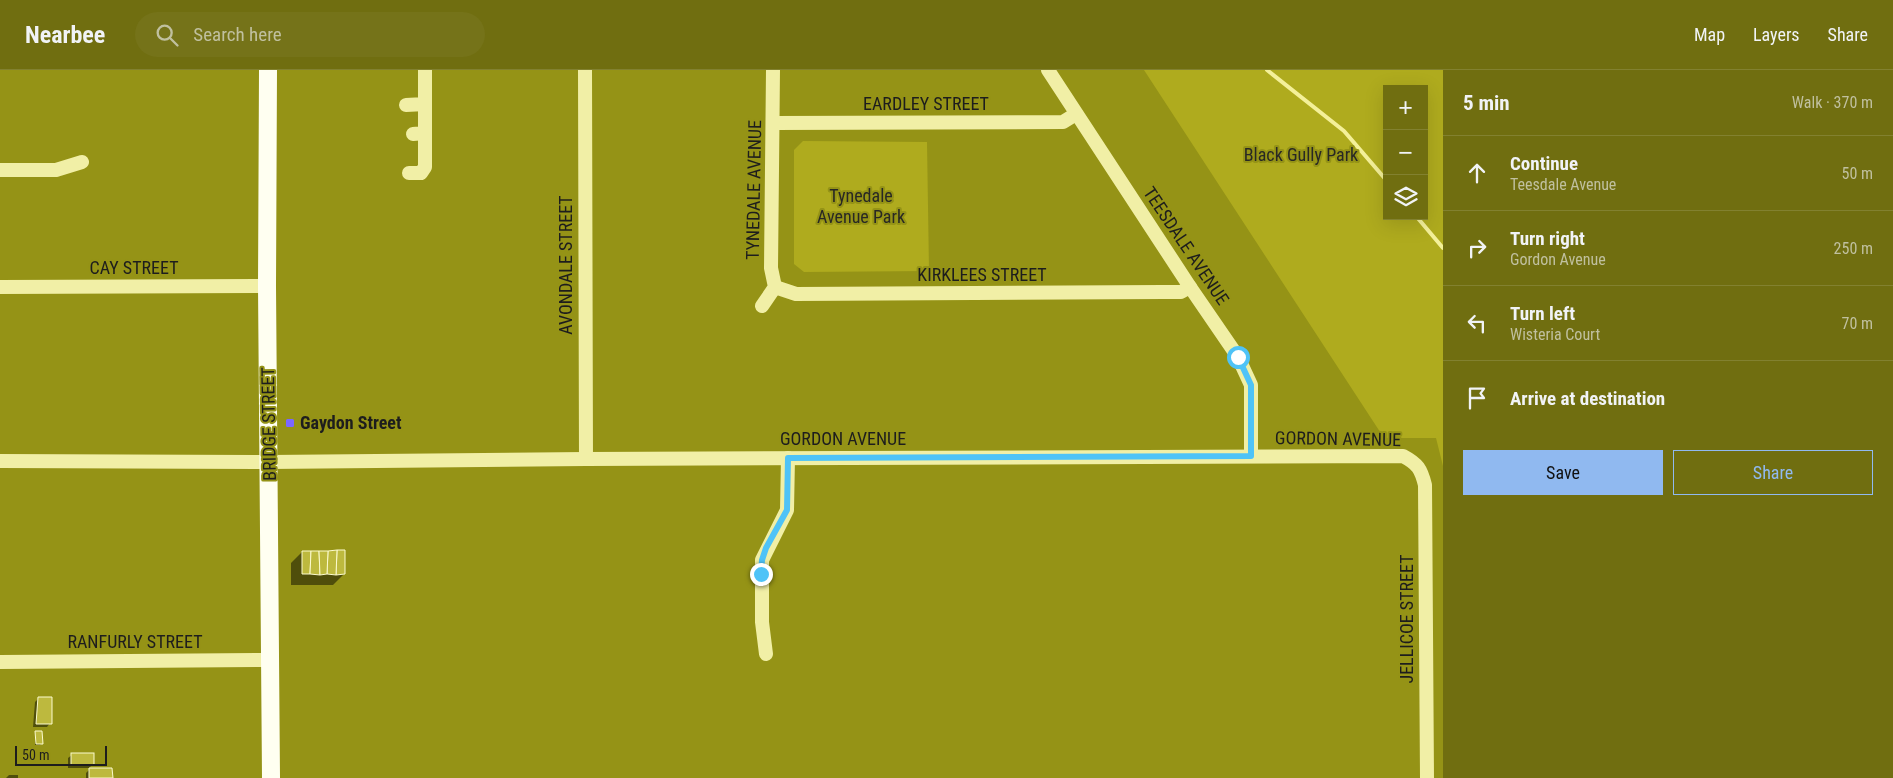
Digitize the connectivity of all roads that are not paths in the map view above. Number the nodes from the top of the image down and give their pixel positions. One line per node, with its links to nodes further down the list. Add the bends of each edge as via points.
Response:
1 (268, 70): 13 (main road, BRIDGE STREET)
2 (425, 70): 6 (street)
3 (585, 70): 20 (street, AVONDALE STREET)
4 (773, 70): 9 (street, TYNEDALE AVENUE)
5 (1048, 70): 8 (street, TEESDALE AVENUE)
6 (425, 104): 7 (street); 12 (street, via 419,134 425,167 421,173)
7 (406, 105)
8 (1076, 114): 9 (street, EARDLEY STREET, via 1063,122); 16 (street, TEESDALE AVENUE)
9 (774, 123): 15 (street, TYNEDALE AVENUE, via 771,268)
10 (82, 162): 11 (street, via 56,170)
11 (0, 170)
12 (409, 173)
13 (268, 286): 14 (street, CAY STREET); 22 (main road, BRIDGE STREET)
14 (0, 287)
15 (775, 287): 16 (street, KIRKLEES STREET, via 796,294 1181,292); 17 (street)
16 (1190, 287): 18 (street, TEESDALE AVENUE, via 1238,357 1251,385)
17 (762, 306)
18 (1251, 456): 19 (street, GORDON AVENUE); 23 (street, GORDON AVENUE, via 1403,456)
19 (788, 458): 20 (street, GORDON AVENUE); 24 (street, via 787,510 762,560 762,622)
20 (586, 459): 22 (street, GORDON AVENUE)
21 (0, 461): 22 (street)
22 (269, 462): 25 (main road, BRIDGE STREET)
23 (1415, 462): 28 (street, JELLICOE STREET, via 1425,485)
24 (766, 654)
25 (270, 660): 26 (street, RANFURLY STREET); 27 (main road, BRIDGE STREET)
26 (0, 662)
27 (270, 778)
28 (1427, 778)

